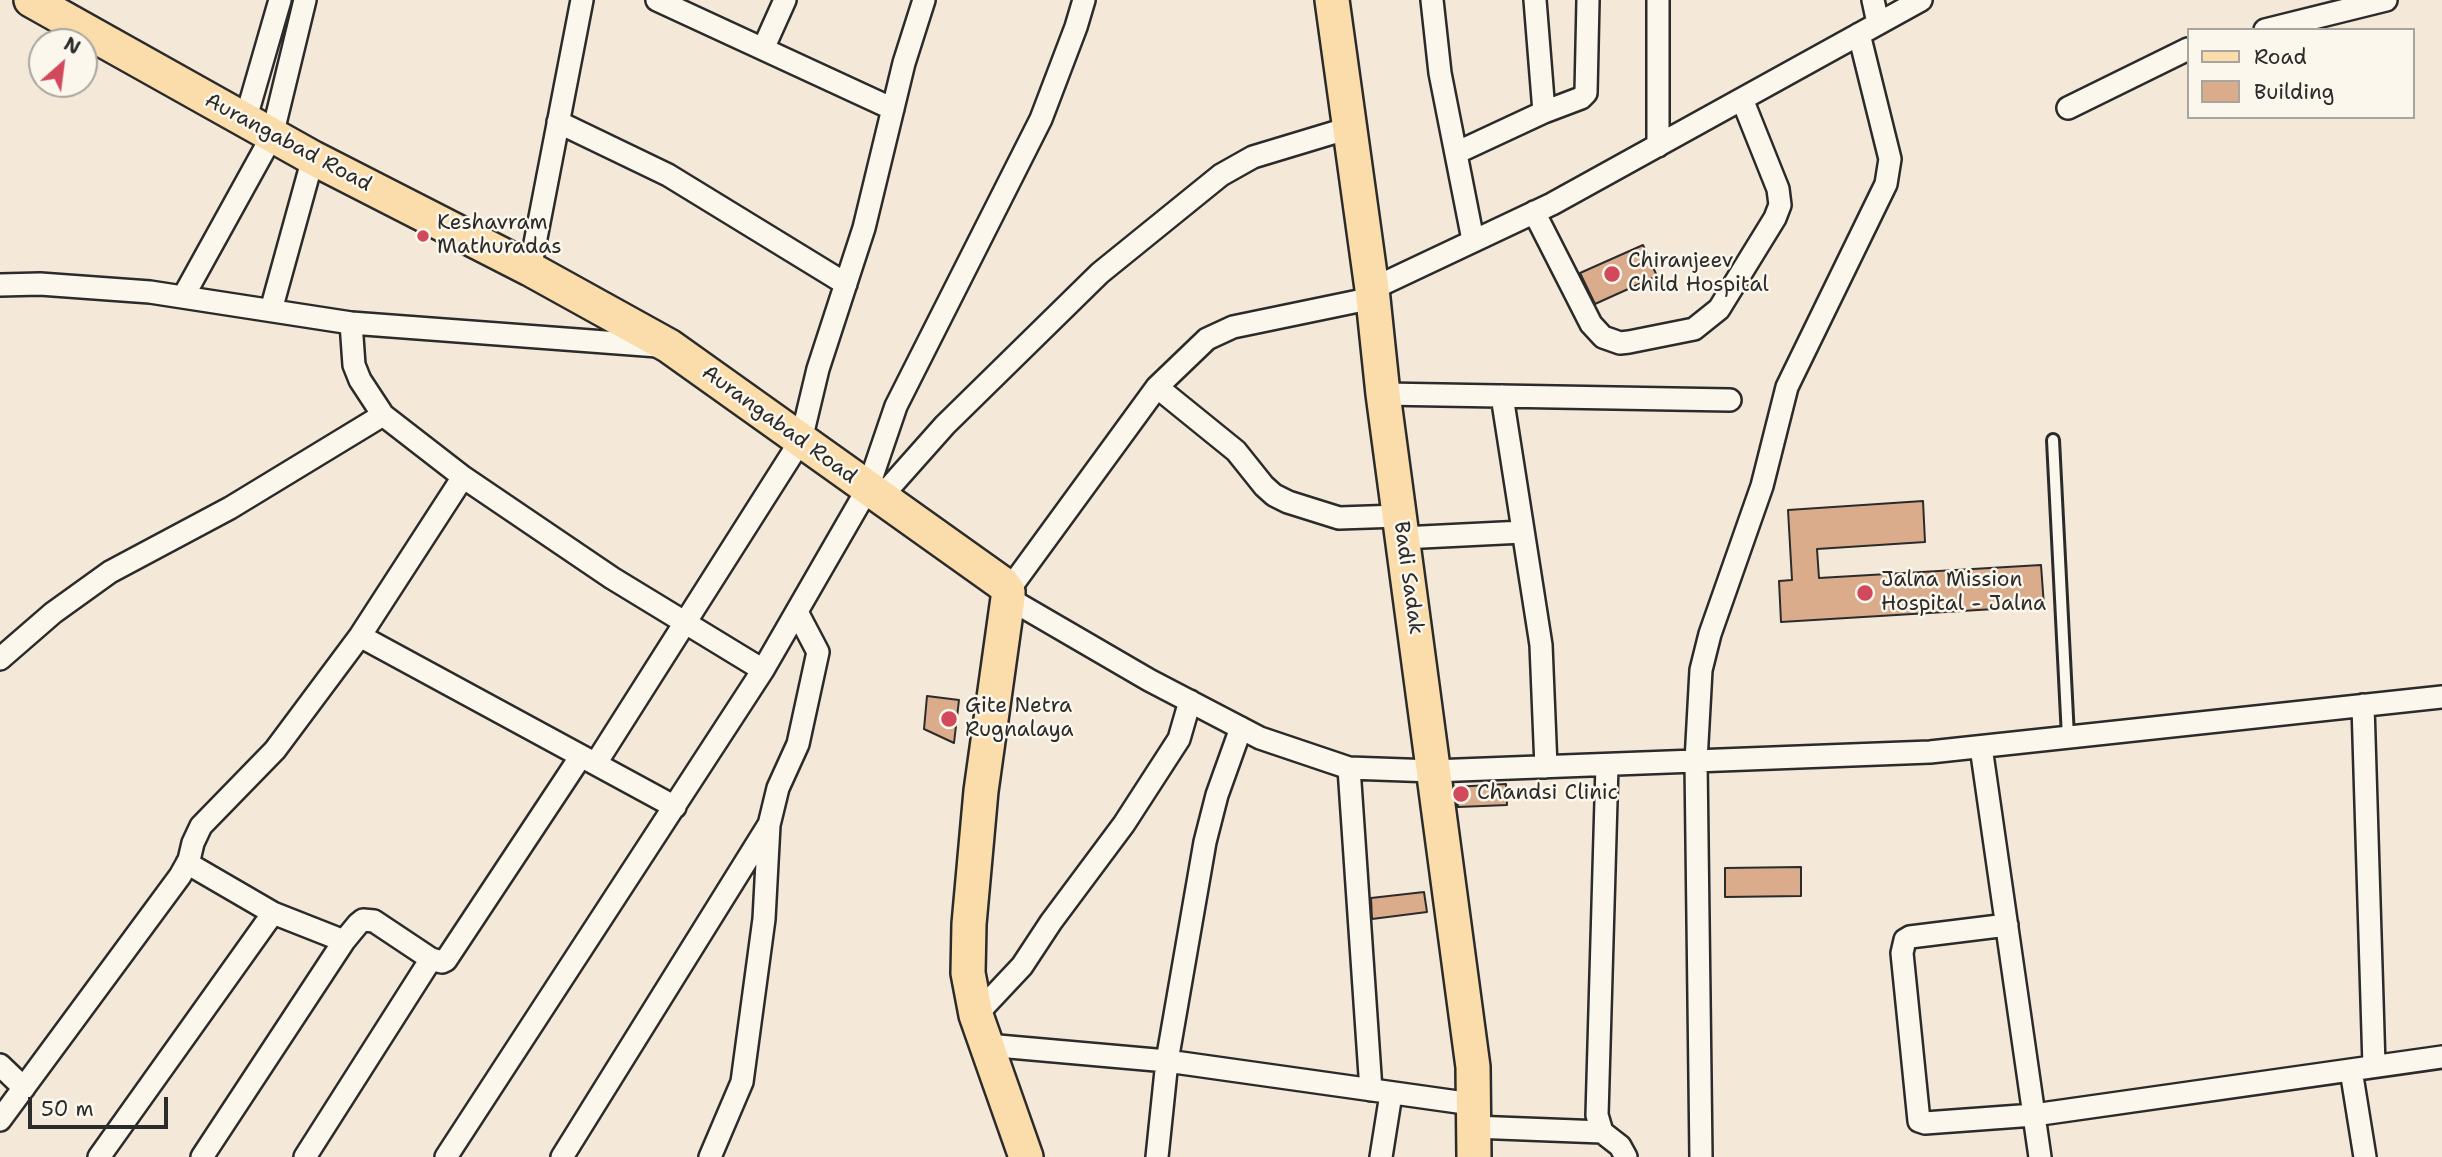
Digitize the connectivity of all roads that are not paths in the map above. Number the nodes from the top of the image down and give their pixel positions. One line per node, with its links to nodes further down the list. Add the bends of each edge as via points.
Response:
1 (31, 0): 26 (main road, Aurangabad Road)
2 (280, 0): 26 (street)
3 (305, 0): 26 (street)
4 (582, 0): 25 (street)
5 (657, 0): 19 (street)
6 (786, 0): 19 (street)
7 (924, 0): 23 (street)
8 (1084, 0): 49 (street, via 1041,119 896,406)
9 (1332, 0): 27 (main road, Badi Sadak)
10 (1432, 0): 29 (street)
11 (1535, 0): 24 (street)
12 (1588, 0): 24 (street, via 1586,93)
13 (1658, 0): 28 (street)
14 (1873, 0): 17 (street)
15 (1921, 0): 17 (street)
16 (2386, 0): 18 (street)
17 (1869, 28): 21 (street); 65 (street, via 1890,159 1886,184 1787,387 1762,486 1701,670)
18 (2273, 28)
19 (763, 49): 23 (street)
20 (2186, 50): 22 (street)
21 (1742, 99): 28 (street); 31 (street, via 1778,189 1780,205 1719,309 1694,329 1629,342 1603,337 1591,324)
22 (2068, 108)
23 (893, 109): 34 (street)
24 (1544, 113): 29 (street)
25 (558, 122): 33 (street); 34 (street, via 668,175)
26 (258, 128): 30 (main road, Aurangabad Road); 37 (street)
27 (1349, 128): 36 (main road, Badi Sadak); 49 (street, via 1272,150 1221,175 1100,273)
28 (1658, 146): 31 (street)
29 (1456, 153): 32 (street)
30 (313, 158): 33 (main road, Aurangabad Road); 38 (street)
31 (1534, 212): 32 (street)
32 (1473, 240): 36 (street)
33 (530, 269): 40 (main road, Aurangabad Road)
34 (846, 284): 46 (street, via 818,369)
35 (0, 285): 37 (street, via 40,284)
36 (1373, 293): 41 (street, via 1219,332); 42 (main road, Badi Sadak)
37 (183, 297): 38 (street)
38 (271, 310): 39 (street)
39 (351, 323): 40 (street); 45 (street, via 357,372)
40 (669, 346): 46 (main road, Aurangabad Road)
41 (1157, 387): 50 (street, via 1236,451 1274,495 1339,518); 52 (street)
42 (1383, 394): 43 (street); 50 (main road, Badi Sadak)
43 (1502, 396): 44 (street); 51 (street)
44 (1730, 400)
45 (383, 415): 48 (street); 56 (street, via 230,508 110,572)
46 (802, 440): 49 (main road, Aurangabad Road); 54 (street)
47 (2053, 440): 62 (lane)
48 (463, 477): 54 (street); 55 (street)
49 (875, 493): 52 (main road, Aurangabad Road, via 1003,584); 53 (street)
50 (1401, 527): 51 (street); 69 (main road, Badi Sadak)
51 (1523, 532): 67 (street, via 1541,645)
52 (1008, 594): 59 (street); 77 (main road, via 981,791 969,924 968,973)
53 (797, 612): 57 (street); 71 (street, via 818,652 798,744 778,788)
54 (686, 623): 57 (street); 64 (street)
55 (360, 636): 64 (street); 72 (street, via 275,750 201,826)
56 (0, 659)
57 (763, 670): 70 (street)
58 (2442, 696): 60 (street)
59 (1190, 701): 61 (street); 77 (street, via 1179,739)
60 (2363, 705): 62 (street); 81 (street)
61 (1241, 728): 68 (street); 79 (street, via 1211,815)
62 (2068, 737): 63 (street)
63 (1981, 747): 65 (street); 74 (street)
64 (588, 759): 70 (street); 76 (street, via 450,956 442,962)
65 (1696, 761): 66 (street); 99 (street)
66 (1607, 765): 67 (street); 88 (street, via 1597,1115)
67 (1546, 767): 69 (street)
68 (1349, 768): 69 (street); 84 (street)
69 (1433, 771): 87 (main road, Badi Sadak, via 1473,1067)
70 (675, 807): 92 (street)
71 (769, 825): 93 (street); 94 (street, via 764,919 742,1082)
72 (187, 863): 73 (street); 83 (street)
73 (273, 913): 75 (street); 89 (street)
74 (2007, 925): 85 (street); 85 (street, via 1905,940 1902,953 1918,1115 1925,1123)
75 (344, 941): 76 (street, via 358,924 369,919); 90 (street)
76 (431, 959): 91 (street)
77 (982, 1030): 79 (street); 95 (main road)
78 (2442, 1057): 81 (street)
79 (1167, 1061): 84 (street); 96 (street)
80 (0, 1065): 83 (street)
81 (2374, 1066): 82 (street)
82 (2351, 1070): 85 (street); 101 (street)
83 (24, 1088): 86 (street)
84 (1381, 1092): 87 (street); 97 (street)
85 (2034, 1115): 100 (street)
86 (0, 1120)
87 (1473, 1130): 88 (street)
88 (1602, 1132): 98 (street)
89 (99, 1157)
90 (201, 1157)
91 (305, 1157)
92 (446, 1157)
93 (562, 1157)
94 (710, 1157)
95 (1026, 1157)
96 (1157, 1157)
97 (1381, 1157)
98 (1626, 1157)
99 (1701, 1157)
100 (2040, 1157)
101 (2365, 1157)

